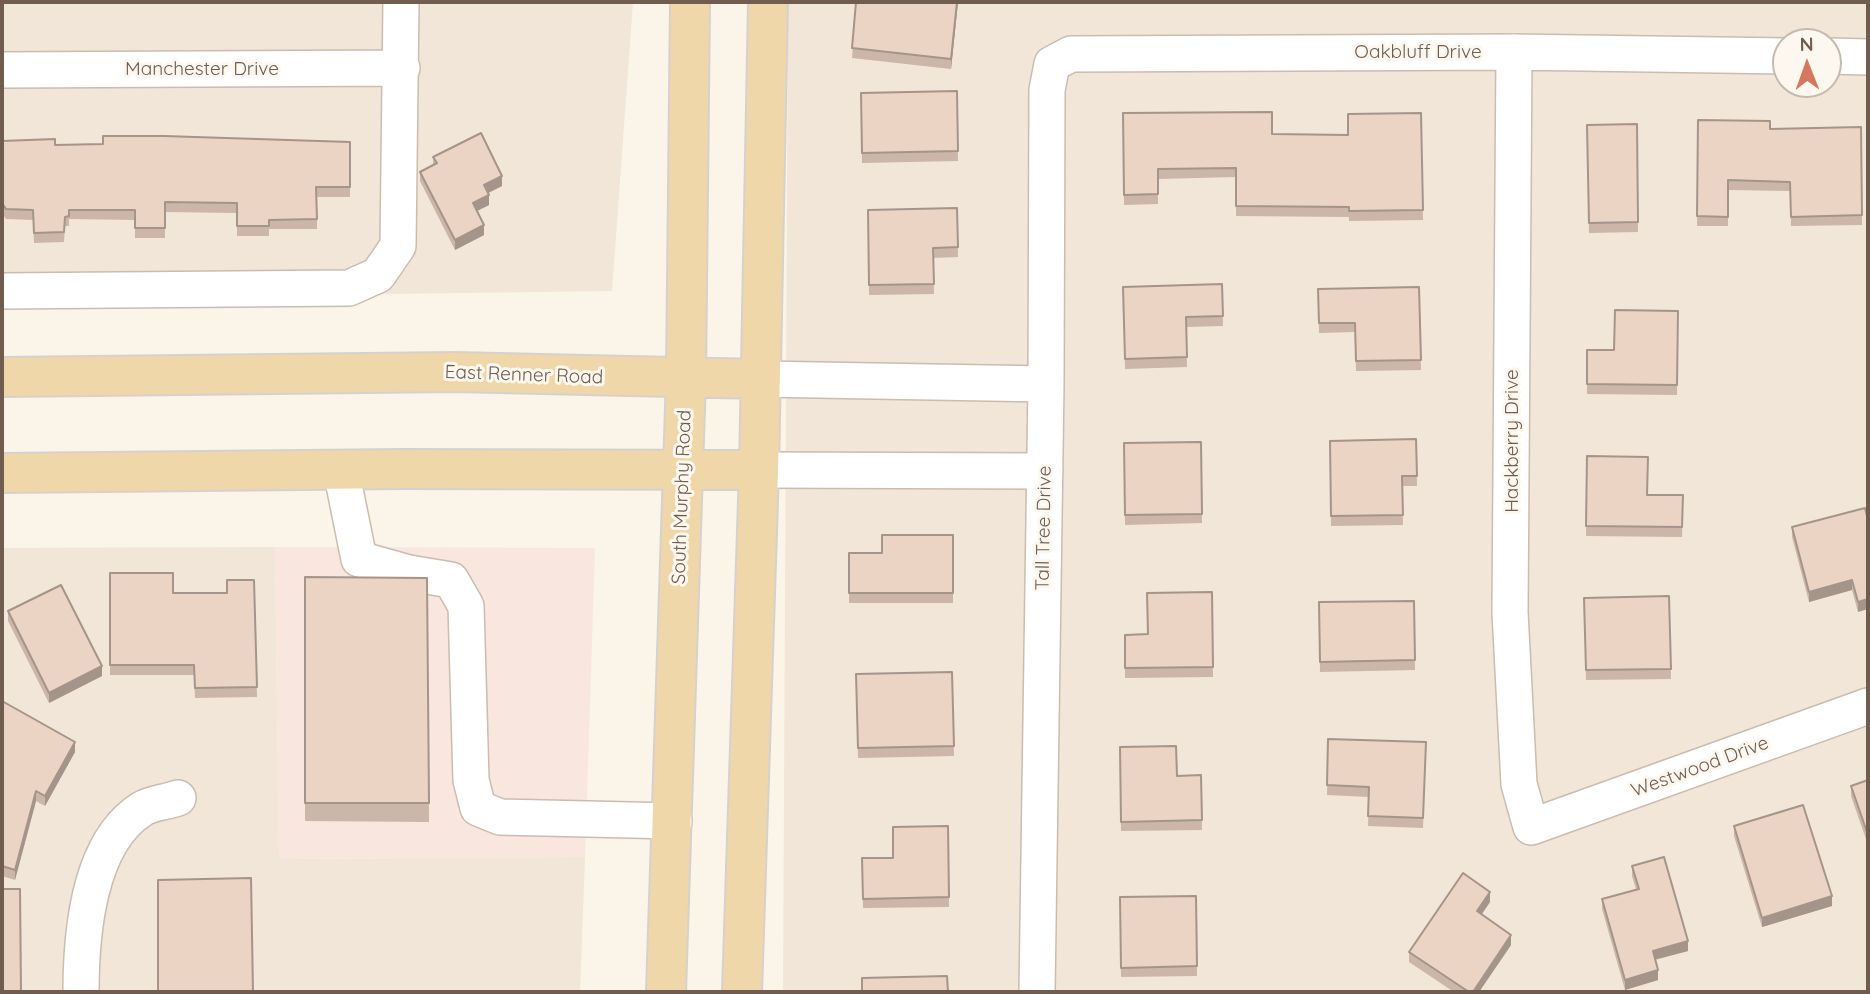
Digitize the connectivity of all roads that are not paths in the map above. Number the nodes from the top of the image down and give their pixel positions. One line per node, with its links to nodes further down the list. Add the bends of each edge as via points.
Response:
1 (401, 2): 9 (street)
2 (690, 2): 13 (main road, South Murphy Road)
3 (768, 2): 14 (main road)
4 (1514, 52): 5 (street, Oakbluff Drive); 8 (street, Oakbluff Drive, via 1071,54); 24 (street, Hackberry Drive, via 1510,612 1519,784)
5 (1772, 56)
6 (1842, 57): 7 (street)
7 (1868, 57)
8 (1052, 64): 15 (street, Tall Tree Drive, via 1047,90)
9 (402, 68): 10 (street, Manchester Drive); 11 (street, via 398,246 379,275 349,288)
10 (2, 70)
11 (2, 291)
12 (2, 377): 13 (main road, East Renner Road, via 455,372)
13 (686, 377): 14 (main road, East Renner Road); 17 (main road, South Murphy Road)
14 (760, 379): 15 (street, East Renner Road); 18 (main road)
15 (1046, 384): 19 (street, Tall Tree Drive)
16 (341, 470): 17 (main road); 20 (main road); 23 (street, via 359,559 451,580 466,606 471,780 478,807 500,817)
17 (682, 470): 18 (main road); 23 (main road, South Murphy Road)
18 (758, 470): 19 (street); 27 (main road)
19 (1045, 471): 28 (street, Tall Tree Drive)
20 (2, 473)
21 (1868, 706): 24 (street, Westwood Drive)
22 (178, 799): 25 (street, via 143,808 121,827 92,883)
23 (674, 821): 26 (main road, South Murphy Road)
24 (1531, 827)
25 (81, 992)
26 (666, 992)
27 (742, 992)
28 (1037, 992)

